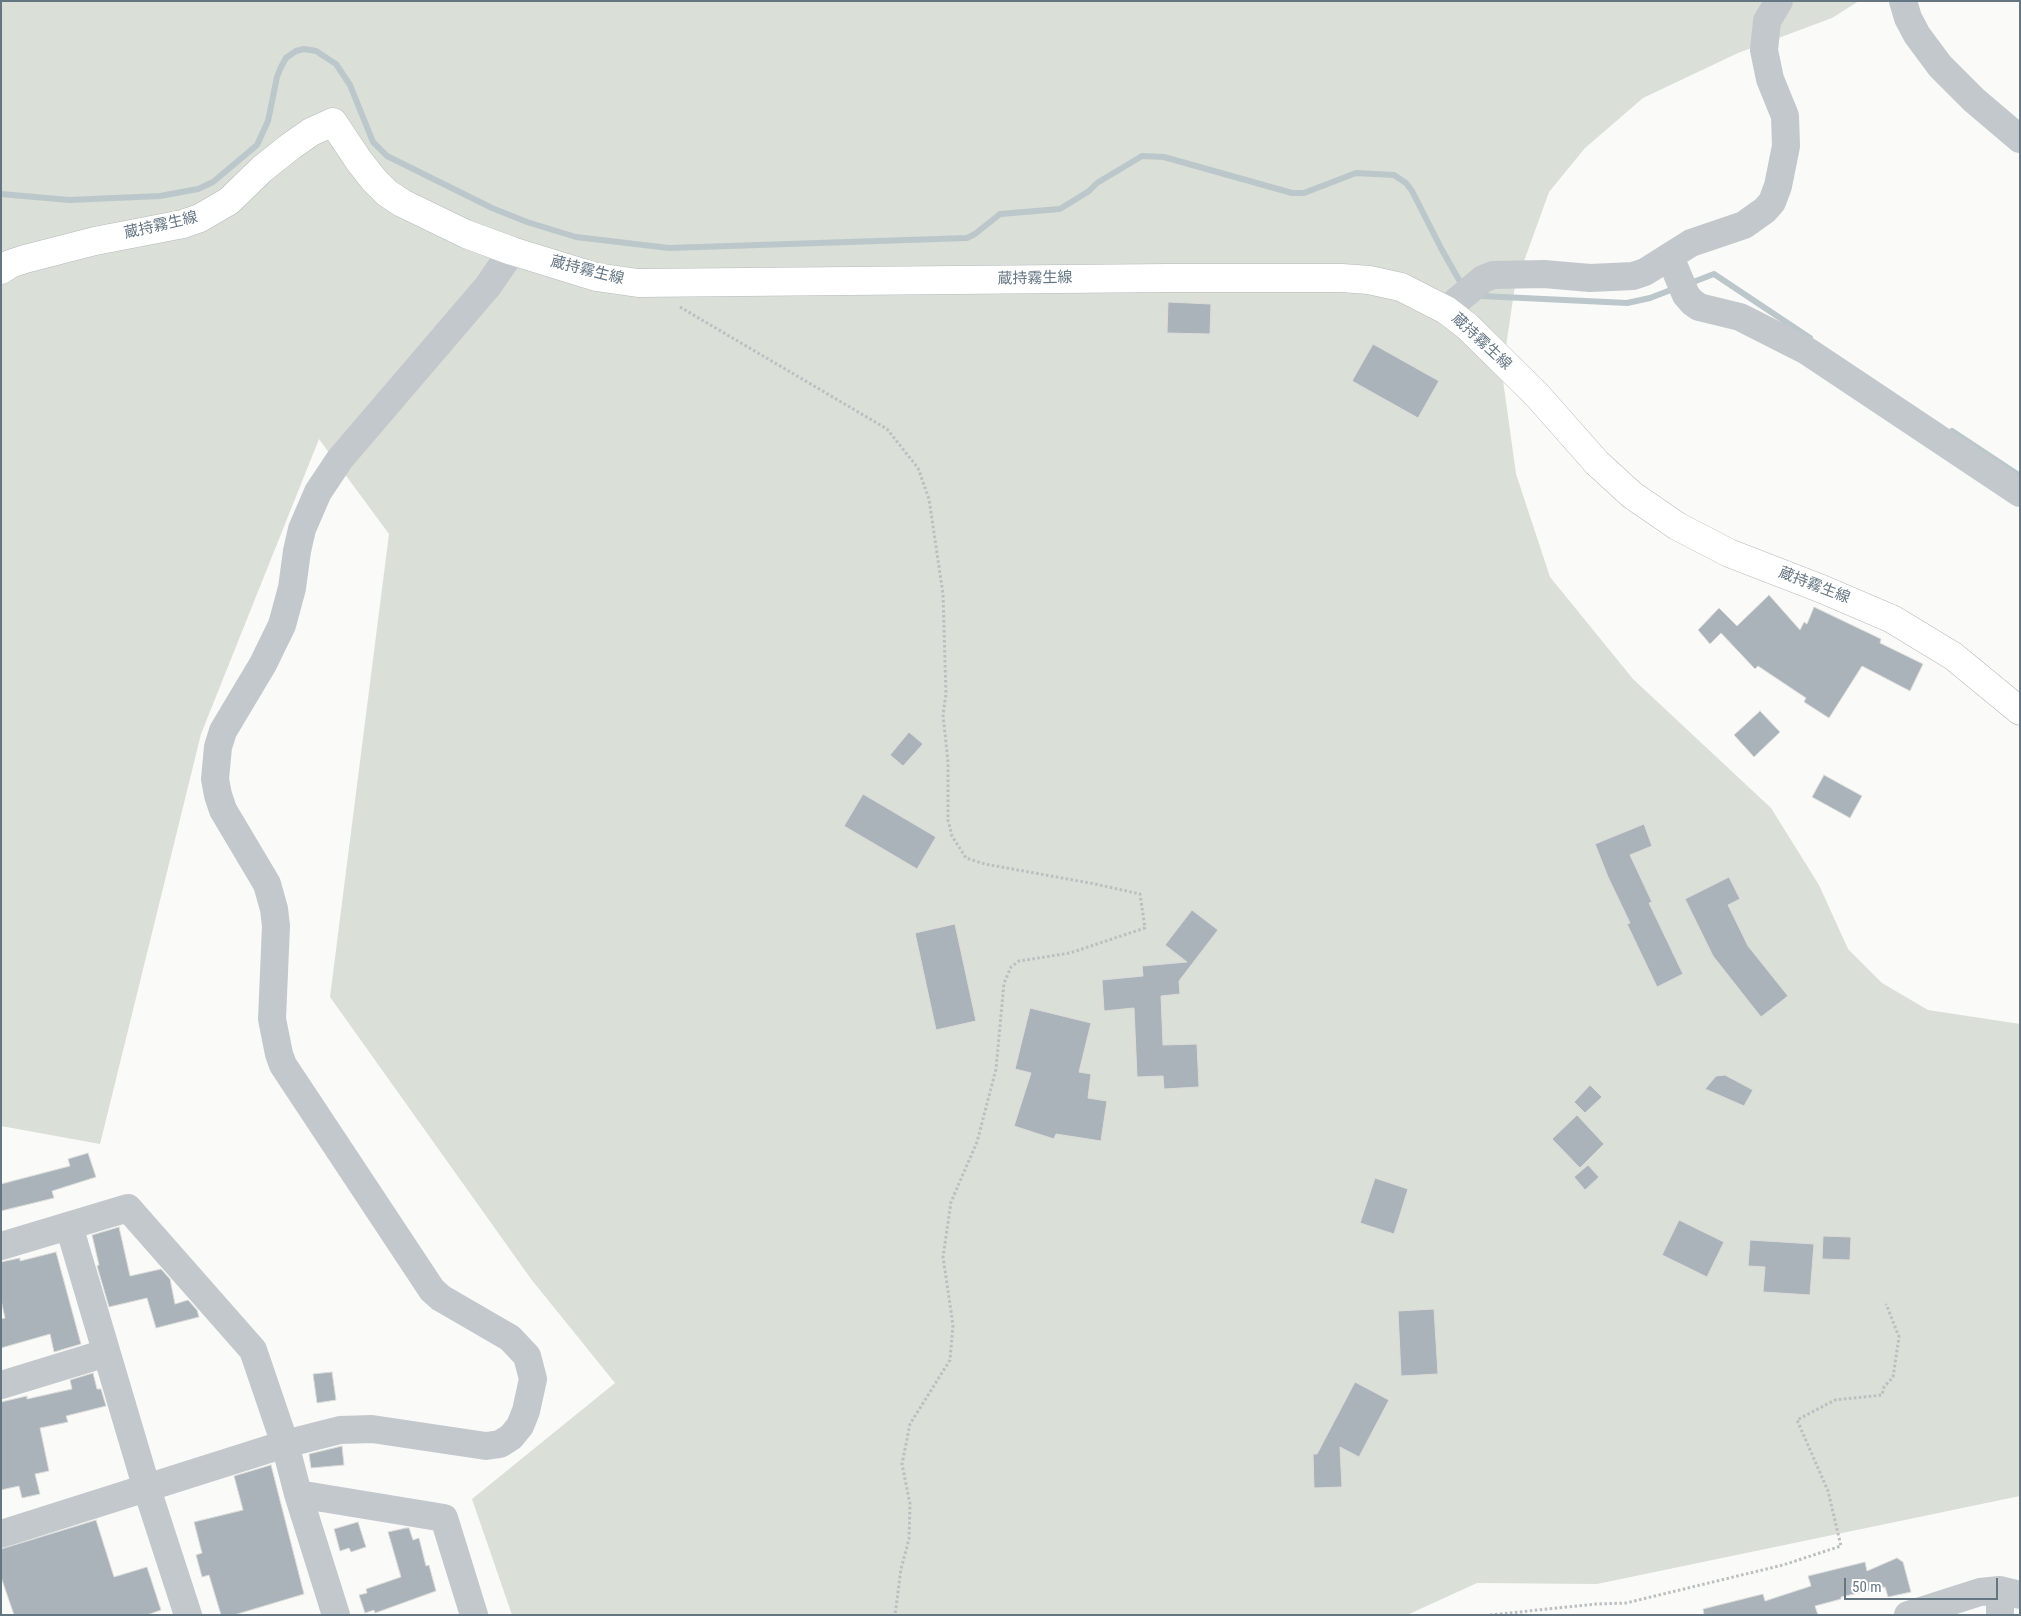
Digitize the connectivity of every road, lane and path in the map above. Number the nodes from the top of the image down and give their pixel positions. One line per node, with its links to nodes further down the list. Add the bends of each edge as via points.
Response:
1 (1779, 1): 5 (street, via 1767,22 1764,50 1786,126 1783,169 1772,202 1744,225 1691,243)
2 (1903, 1): 3 (street, via 1916,35 1940,66)
3 (2020, 139)
4 (512, 251): 6 (main road, 蔵持霧生線, via 466,234 387,193 358,161 333,122 291,146 229,201 200,218 26,259); 8 (main road, 蔵持霧生線, via 596,277 638,283 1342,278 1401,287); 16 (street, via 488,286 340,459 318,492 302,528 282,625 223,731 215,779 223,810 267,884 271,898 276,926 272,1019 283,1065 432,1290 521,1348 531,1366 531,1393 520,1426 500,1444 473,1445 382,1430 352,1429)
5 (1673, 263): 8 (street, via 1633,276 1493,275 1483,279); 9 (street, via 1686,295 1699,307 1740,318 1807,351)
6 (1, 270)
7 (673, 303): 24 (path, via 886,428 918,468 929,499 943,594 946,694 943,715 948,762 948,820 952,836 966,858 1140,894 1145,928 1070,953 1019,961 1011,967 1004,983 996,1069 977,1142 951,1202 943,1257 953,1325 950,1360 910,1424 902,1464 910,1504 909,1539)
8 (1452, 306): 10 (main road, 蔵持霧生線, via 1467,326 1537,395 1597,463 1632,495 1677,526 1729,554 1892,619 1953,656)
9 (2020, 493)
10 (2020, 711)
11 (69, 1226): 12 (street); 14 (street); 16 (street, via 128,1208 253,1350)
12 (1, 1246)
13 (1886, 1304): 25 (path, via 1899,1337 1893,1377 1882,1395 1835,1400 1797,1420 1828,1491 1841,1546 1783,1565 1626,1603)
14 (106, 1353): 15 (street); 17 (street)
15 (1, 1385)
16 (285, 1444): 17 (street); 18 (street)
17 (147, 1489): 19 (street); 21 (street)
18 (298, 1494): 22 (street); 23 (street, via 444,1518)
19 (1, 1534)
20 (2006, 1600): 26 (street, via 1980,1592)
21 (188, 1615)
22 (336, 1615)
23 (474, 1615)
24 (895, 1615)
25 (1490, 1615)
26 (1908, 1615)

